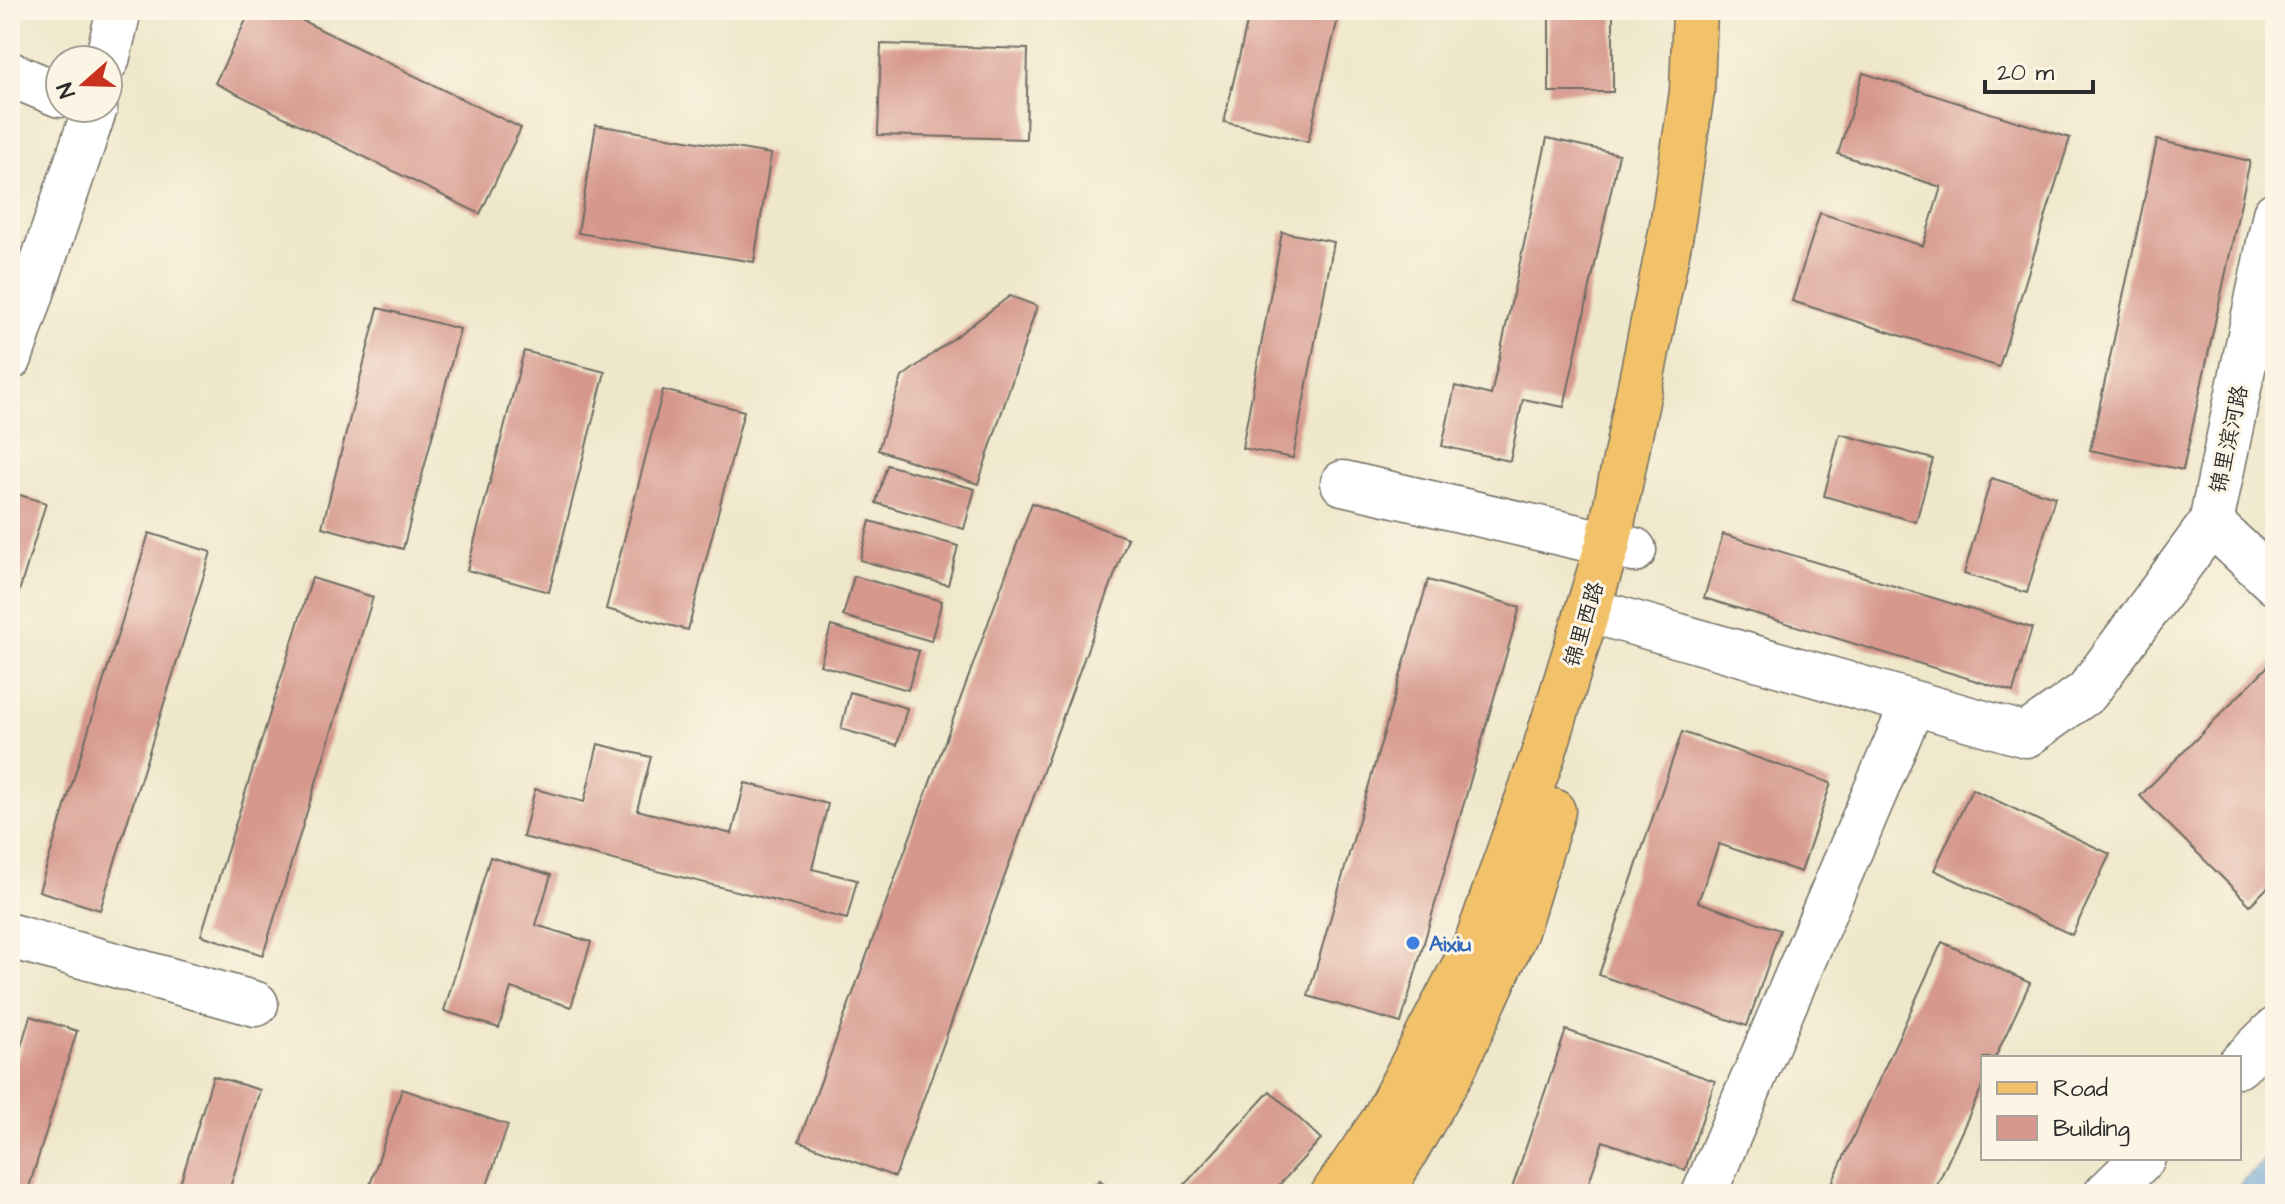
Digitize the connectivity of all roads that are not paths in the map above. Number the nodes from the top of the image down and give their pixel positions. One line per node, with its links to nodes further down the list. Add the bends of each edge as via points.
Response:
1 (119, 10): 4 (street)
2 (1695, 10): 12 (main road, 锦里西路, via 1692,92)
3 (1723, 10): 12 (main road, 锦里西路, via 1709,160 1688,298)
4 (111, 44)
5 (10, 74): 6 (street)
6 (44, 88)
7 (79, 124): 9 (street)
8 (2275, 214): 11 (street, 锦里滨河路)
9 (10, 358)
10 (1343, 483): 12 (street)
11 (2211, 523): 13 (street); 15 (street, via 2087,692 2026,735)
12 (1621, 547): 14 (main road, 锦里西路); 21 (main road, 锦里西路, via 1477,941 1383,1121)
13 (2275, 583)
14 (1613, 617): 15 (street); 22 (main road, 锦里西路, via 1516,931 1453,1070)
15 (1913, 703): 23 (street)
16 (10, 936): 17 (street)
17 (256, 1004)
18 (2275, 1030): 19 (street)
19 (2241, 1063)
20 (2141, 1160): 24 (street)
21 (1333, 1194)
22 (1381, 1194)
23 (1704, 1194)
24 (2106, 1194)

